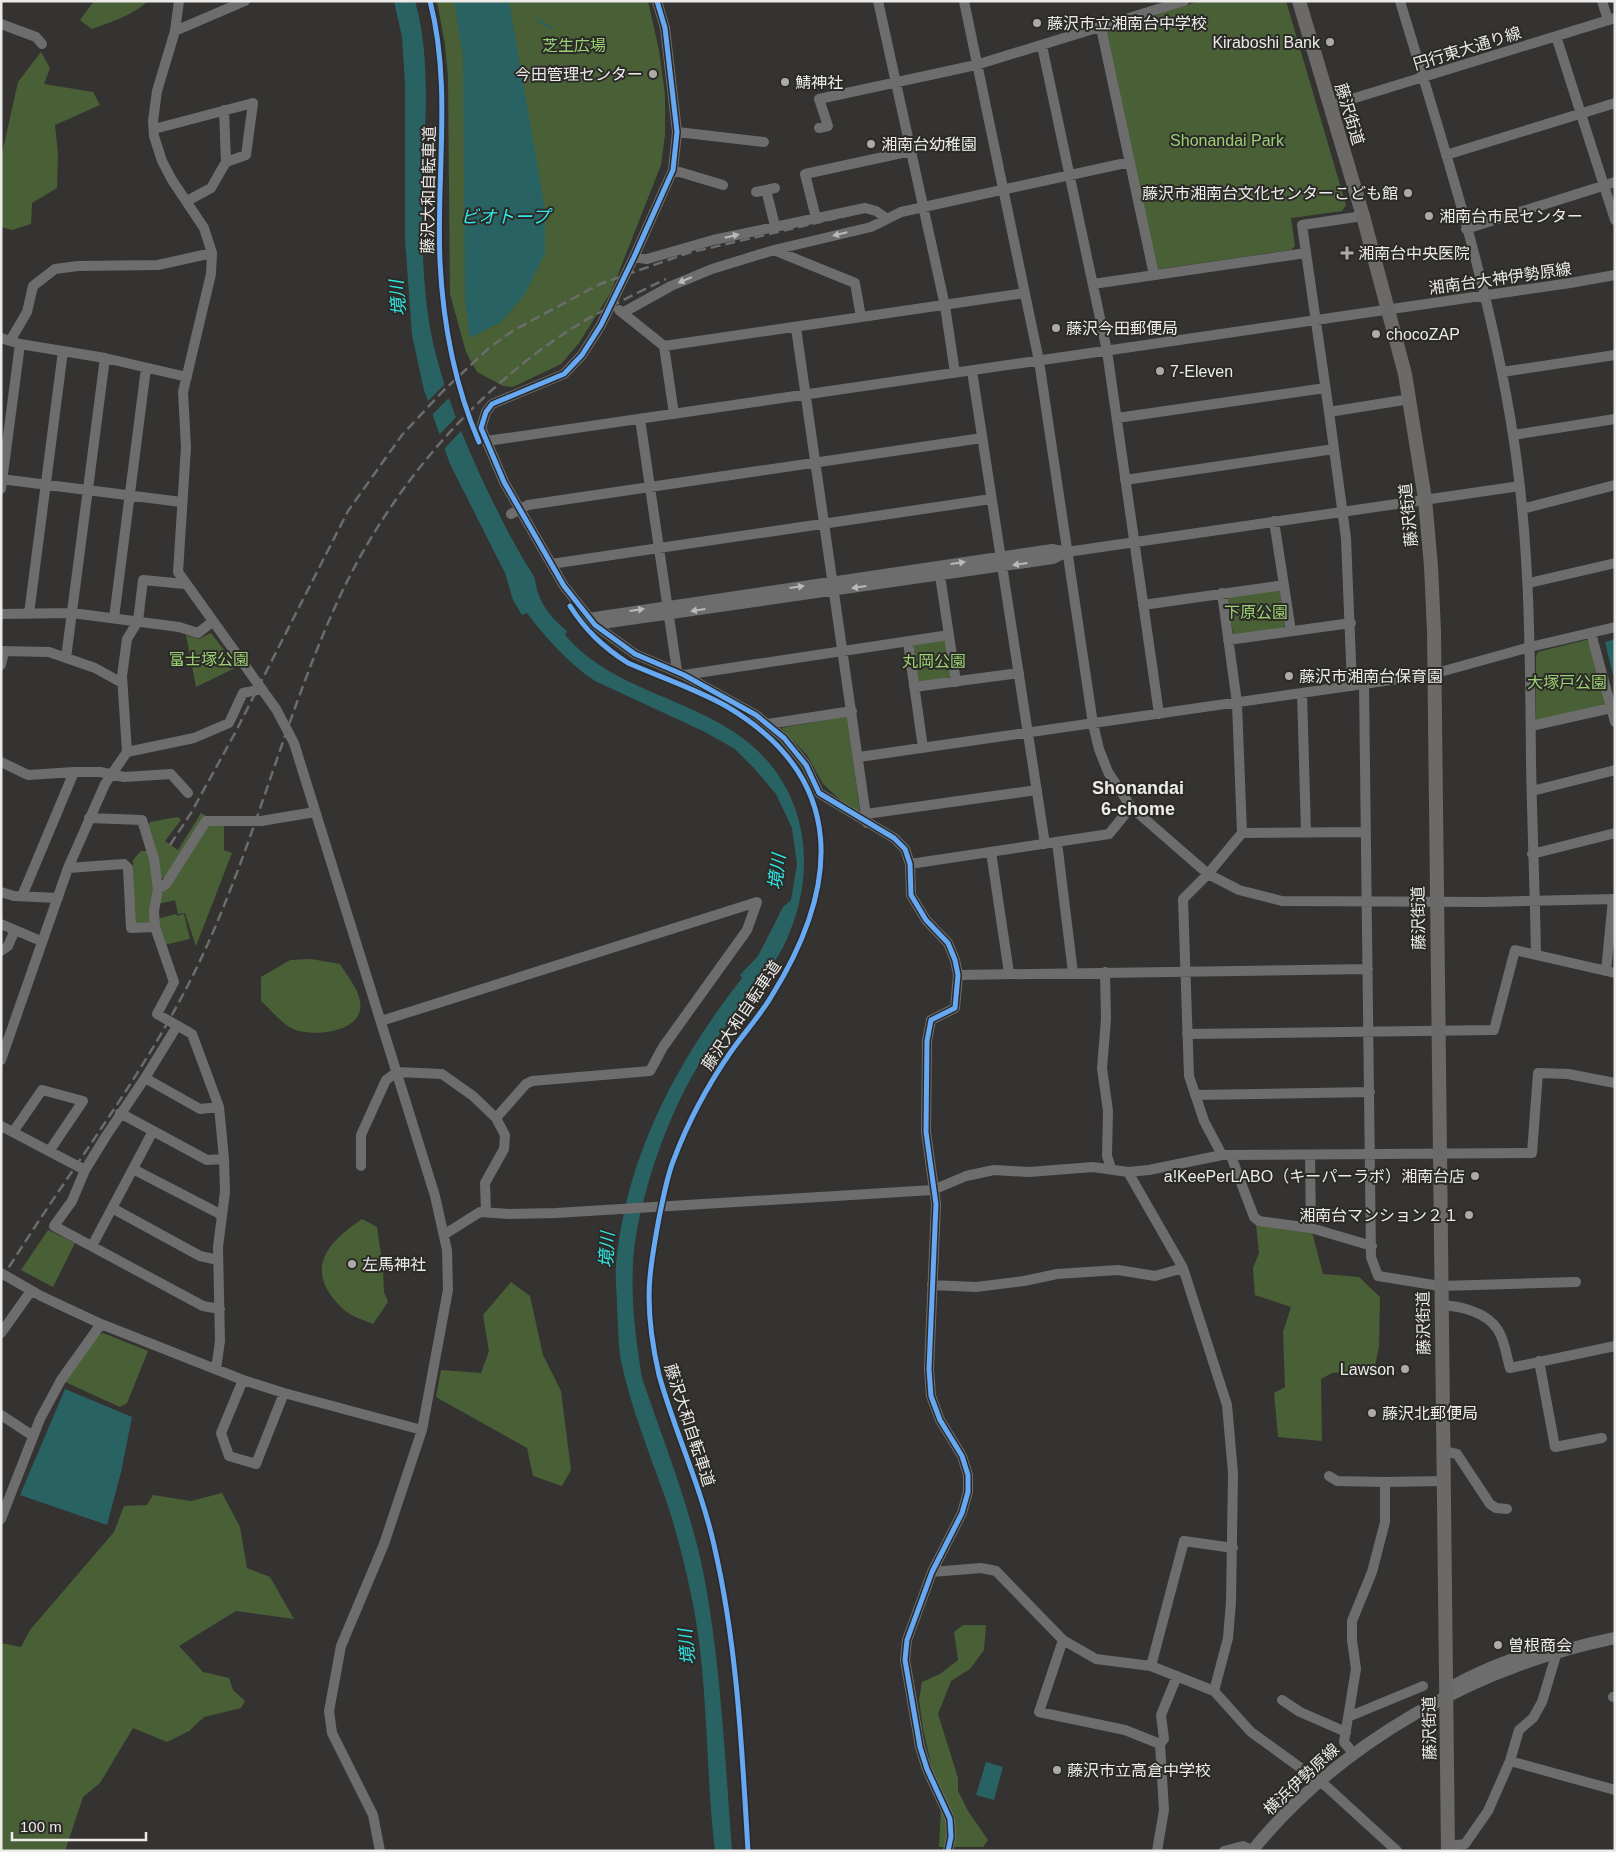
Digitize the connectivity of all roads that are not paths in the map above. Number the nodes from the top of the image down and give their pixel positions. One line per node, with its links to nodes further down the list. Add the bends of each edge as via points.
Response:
1 (179, 1): 13 (street)
2 (245, 1): 13 (street)
3 (657, 1): 26 (street, via 665,28)
4 (878, 1): 19 (street)
5 (964, 1): 17 (street)
6 (1184, 1): 12 (street)
7 (1299, 1): 21 (highway, 藤沢街道)
8 (1400, 1): 18 (street)
9 (1602, 1): 10 (street)
10 (1611, 19): 14 (street, 円行東大通り線)
11 (1, 24): 15 (street, via 36,37)
12 (1101, 28): 16 (street); 31 (street)
13 (175, 31): 25 (street, via 157,91)
14 (1556, 36): 18 (street, 円行東大通り線); 23 (street)
15 (42, 44)
16 (1042, 46): 17 (street); 33 (street)
17 (976, 65): 19 (street); 37 (street)
18 (1423, 77): 21 (street, 円行東大通り線); 29 (street)
19 (897, 83): 24 (street, via 819,99 828,126); 28 (street)
20 (1615, 103): 23 (street)
21 (1329, 106): 41 (highway, 藤沢街道)
22 (224, 110): 25 (street); 30 (street); 30 (street, via 252,103 246,155)
23 (1582, 113): 29 (street); 36 (street)
24 (819, 128)
25 (154, 130): 39 (street, via 162,161)
26 (677, 132): 27 (street); 32 (street)
27 (764, 142)
28 (911, 152): 40 (street); 42 (street, via 805,174)
29 (1446, 155): 46 (street)
30 (226, 162): 39 (street, via 211,188)
31 (1130, 162): 33 (street); 51 (street)
32 (673, 170): 35 (street); 50 (street)
33 (1070, 174): 37 (street); 53 (street)
34 (1615, 182): 36 (street)
35 (723, 185)
36 (1604, 186): 44 (street); 46 (street)
37 (1003, 189): 40 (street); 54 (street)
38 (766, 190): 45 (street)
39 (187, 201): 48 (street, via 204,228)
40 (923, 206): 43 (street); 57 (street)
41 (1363, 216): 49 (street, via 1302,226); 58 (highway, 藤沢街道)
42 (816, 218): 43 (street, via 865,208); 45 (street)
43 (886, 218): 47 (street, one-way to 47, via 871,227)
44 (1615, 220)
45 (775, 226): 50 (street, one-way to 45, via 647,259)
46 (1466, 228): 55 (street)
47 (774, 250): 59 (street, one-way to 59, via 671,286); 60 (street, via 855,283)
48 (212, 252): 63 (street, via 158,265 55,269 33,286 28,312); 74 (street, via 211,274)
49 (1306, 253): 51 (street); 61 (street)
50 (634, 257): 56 (street)
51 (1154, 275): 53 (street)
52 (1615, 275): 55 (street, 湘南台大神伊勢原線)
53 (1093, 284): 66 (street)
54 (1026, 293): 57 (street); 69 (street)
55 (1485, 295): 58 (street, 湘南台大神伊勢原線); 72 (street)
56 (610, 305): 59 (street); 85 (street, via 582,355 564,374 492,404 481,428)
57 (945, 306): 60 (street); 73 (street)
58 (1389, 310): 61 (street, 湘南台大神伊勢原線); 77 (highway, 藤沢街道)
59 (624, 312): 64 (street, via 638,328)
60 (861, 317): 62 (street)
61 (1315, 320): 66 (street, 湘南台大神伊勢原線); 75 (street)
62 (796, 328): 64 (street); 76 (street)
63 (11, 341): 65 (street); 89 (street)
64 (664, 346): 79 (street)
65 (63, 351): 68 (street); 90 (street)
66 (1107, 351): 69 (street, 湘南台大神伊勢原線); 80 (street)
67 (1615, 355): 72 (street)
68 (105, 358): 70 (street); 94 (street)
69 (1039, 360): 71 (street, 湘南台大神伊勢原線); 107 (street)
70 (146, 368): 74 (street); 95 (street)
71 (972, 371): 73 (street, 湘南台大神伊勢原線); 84 (street)
72 (1502, 372): 83 (street)
73 (955, 373): 76 (street, 湘南台大神伊勢原線)
74 (187, 377): 98 (street)
75 (1325, 388): 78 (street); 80 (street)
76 (806, 395): 79 (street, 湘南台大神伊勢原線); 87 (street)
77 (1410, 399): 78 (street); 97 (highway, 藤沢街道)
78 (1329, 412): 86 (street)
79 (674, 414): 81 (street, 湘南台大神伊勢原線)
80 (1117, 418): 88 (street)
81 (640, 419): 85 (street, 湘南台大神伊勢原線); 92 (street)
82 (1615, 419): 83 (street)
83 (1513, 435): 93 (street)
84 (982, 438): 87 (street); 96 (street)
85 (487, 442): 99 (street, via 504,482)
86 (1334, 448): 88 (street); 101 (street)
87 (816, 463): 92 (street); 104 (street)
88 (1125, 480): 105 (street)
89 (2, 482): 90 (street)
90 (45, 485): 94 (street); 121 (street)
91 (1615, 485): 100 (street)
92 (650, 486): 99 (street); 106 (street)
93 (1520, 486): 97 (street); 100 (street)
94 (88, 490): 95 (street); 119 (street)
95 (130, 496): 98 (street); 122 (street)
96 (991, 499): 104 (street); 108 (street)
97 (1425, 499): 101 (street); 140 (highway, 藤沢街道, via 1432,575)
98 (181, 502): 113 (street, via 177,561 178,572)
99 (520, 508): 102 (street); 110 (street)
100 (1522, 509): 112 (street)
101 (1344, 511): 103 (street); 126 (street)
102 (511, 514)
103 (1274, 521): 105 (street); 114 (street)
104 (825, 524): 106 (street); 115 (street)
105 (1134, 542): 107 (street); 117 (street)
106 (659, 548): 110 (street); 118 (street)
107 (1067, 552): 108 (street, via 1053,559); 154 (street)
108 (1000, 562): 111 (street); 139 (street)
109 (1615, 563): 112 (street)
110 (551, 564): 125 (street)
111 (939, 571): 115 (street); 130 (street)
112 (1529, 583): 133 (street)
113 (185, 584): 123 (street, via 143,580); 124 (street)
114 (1284, 585): 116 (street); 128 (street)
115 (834, 586): 118 (street); 134 (street)
116 (1222, 594): 117 (street); 131 (street)
117 (1143, 604): 151 (street)
118 (668, 610): 125 (street); 138 (street)
119 (72, 613): 121 (street); 122 (street); 136 (street)
120 (1, 614): 121 (street)
121 (29, 614)
122 (114, 618): 123 (street)
123 (138, 621): 124 (street, via 198,633); 142 (street, via 127,639)
124 (212, 622): 146 (street)
125 (592, 622): 138 (street, via 635,654)
126 (1351, 623): 128 (street); 144 (street)
127 (1615, 627): 129 (street)
128 (1291, 631): 131 (street)
129 (1591, 633): 133 (street); 149 (street)
130 (949, 635): 132 (street); 141 (street)
131 (1228, 640): 148 (street)
132 (908, 642): 134 (street); 145 (street)
133 (1530, 647): 140 (street); 155 (street)
134 (843, 651): 138 (street); 150 (street)
135 (2, 652): 136 (street, via 49,652); 137 (street)
136 (66, 658): 142 (street, via 95,668)
137 (1, 665)
138 (680, 673): 153 (street, via 749,710)
139 (1019, 673): 141 (street); 156 (street)
140 (1433, 674): 143 (street); 187 (highway, 藤沢街道)
141 (956, 682): 145 (street)
142 (122, 683): 158 (street)
143 (1364, 684): 144 (street); 172 (street)
144 (1352, 686): 147 (street)
145 (914, 687): 157 (street)
146 (262, 689): 158 (street, via 243,693 229,723 210,733); 168 (street, via 294,743)
147 (1302, 693): 148 (street); 171 (street)
148 (1237, 703): 151 (street); 173 (street)
149 (1612, 708): 152 (street); 155 (street)
150 (852, 711): 153 (street); 159 (street)
151 (1159, 714): 154 (street)
152 (1615, 722)
153 (768, 724): 170 (street, via 806,765 819,793)
154 (1092, 724): 156 (street); 167 (street, via 1108,772)
155 (1531, 726): 165 (street)
156 (1028, 733): 157 (street); 164 (street)
157 (923, 748): 159 (street)
158 (127, 752): 163 (street)
159 (859, 758): 170 (street)
160 (1, 762): 162 (street, via 28,775)
161 (1615, 770): 165 (street)
162 (74, 772): 163 (street); 184 (street)
163 (111, 774): 166 (street, via 124,777 171,774); 169 (street)
164 (1037, 790): 170 (street); 176 (street)
165 (1532, 791): 178 (street)
166 (188, 793)
167 (1131, 807): 175 (street, via 1109,834); 181 (street)
168 (316, 812): 182 (street, via 261,821 206,821 166,884); 203 (street)
169 (88, 818): 180 (street); 182 (street, via 142,820 154,859)
170 (867, 818): 179 (street, via 905,849)
171 (1306, 832): 172 (street); 173 (street)
172 (1366, 832): 189 (street)
173 (1242, 833): 181 (street)
174 (1615, 833): 178 (street)
175 (1057, 842): 176 (street); 201 (street)
176 (1045, 844): 177 (street)
177 (991, 852): 179 (street); 200 (street)
178 (1532, 854): 188 (street)
179 (910, 864): 202 (street, via 911,896 926,920 948,943)
180 (68, 868): 185 (street); 191 (street, via 124,864 128,868 131,928)
181 (1208, 874): 189 (street, via 1239,890 1282,901); 198 (street, via 1183,899)
182 (158, 890): 191 (street)
183 (1, 892): 184 (street)
184 (22, 896): 185 (street)
185 (58, 898): 193 (street)
186 (1614, 899): 188 (street); 199 (street)
187 (1435, 901): 188 (street); 189 (street); 205 (highway, 藤沢街道)
188 (1535, 901): 195 (street)
189 (1368, 902): 196 (street)
190 (1, 924): 192 (street)
191 (155, 927): 204 (street, via 174,982 157,1014)
192 (15, 930): 193 (street); 194 (street, via 8,946)
193 (41, 941): 208 (street)
194 (1, 951)
195 (1536, 955): 199 (street); 205 (street, via 1515,950 1494,1030)
196 (1368, 969): 198 (street); 206 (street)
197 (1105, 972): 198 (street); 201 (street); 227 (street, via 1102,1068 1108,1111 1106,1145)
198 (1184, 972): 207 (street)
199 (1610, 972)
200 (1009, 973): 201 (street); 202 (street)
201 (1073, 973)
202 (958, 975): 231 (street, via 955,1008 931,1020 927,1042 926,1132)
203 (381, 1021): 209 (street); 216 (street, via 757,902 747,930 663,1047 650,1071 532,1081)
204 (177, 1026): 210 (street); 214 (street, via 192,1034)
205 (1437, 1029): 206 (street); 221 (highway, 藤沢街道)
206 (1370, 1031): 207 (street); 212 (street)
207 (1187, 1034): 213 (street, via 1189,1076)
208 (1, 1060)
209 (397, 1072): 216 (street, via 442,1074 473,1096); 226 (street, via 386,1080 361,1135); 236 (street)
210 (145, 1078): 214 (street, via 200,1109); 215 (street)
211 (1615, 1083): 221 (street, via 1568,1074 1538,1073 1532,1153)
212 (1370, 1092): 213 (street); 222 (street)
213 (1195, 1095): 224 (street, via 1204,1121)
214 (219, 1107): 225 (street)
215 (120, 1114): 218 (street); 229 (street)
216 (496, 1118): 233 (street, via 506,1141 485,1183)
217 (1, 1126): 219 (street)
218 (153, 1131): 225 (street, via 207,1160); 228 (street)
219 (13, 1132): 220 (street); 220 (street, via 42,1090 83,1101)
220 (50, 1150): 229 (street)
221 (1439, 1153): 222 (street); 244 (highway, 藤沢街道)
222 (1371, 1154): 223 (street); 238 (street)
223 (1310, 1155): 224 (street); 235 (street)
224 (1227, 1156): 230 (street); 235 (street, via 1254,1217)
225 (224, 1158): 234 (street)
226 (361, 1166)
227 (1111, 1168): 230 (street); 231 (street, via 1029,1172 994,1170 966,1176)
228 (133, 1169): 232 (street); 234 (street)
229 (86, 1170): 237 (street, via 72,1201 54,1226)
230 (1128, 1172): 240 (street)
231 (933, 1190): 233 (street, via 509,1214); 243 (street, via 936,1204)
232 (112, 1208): 237 (street); 239 (street, via 200,1256)
233 (486, 1212): 236 (street, via 480,1212)
234 (222, 1215): 239 (street)
235 (1311, 1228): 238 (street)
236 (445, 1234): 256 (street, via 448,1290)
237 (92, 1246): 247 (street, via 204,1306)
238 (1372, 1246): 244 (street, via 1371,1256 1378,1276)
239 (218, 1260): 247 (street)
240 (1182, 1268): 243 (street, via 1155,1276 1118,1270 1057,1274 1024,1282 976,1287); 265 (street, via 1227,1405 1233,1473)
241 (1, 1273): 245 (street)
242 (1576, 1282): 244 (street)
243 (932, 1285): 266 (street, via 929,1369 932,1396 940,1420 962,1456 968,1475 968,1492 962,1513)
244 (1440, 1286): 246 (highway, 藤沢街道)
245 (32, 1291): 248 (street); 249 (street)
246 (1441, 1305): 251 (street, via 1454,1306 1490,1320 1504,1343 1510,1368); 259 (highway, 藤沢街道)
247 (220, 1309): 252 (street)
248 (101, 1324): 252 (street); 257 (street, via 61,1380)
249 (1, 1333)
250 (1615, 1346): 251 (street)
251 (1539, 1362): 258 (street, via 1555,1446)
252 (216, 1369): 253 (street)
253 (243, 1380): 254 (street); 254 (street, via 222,1433 229,1456 256,1464)
254 (284, 1393): 256 (street)
255 (1, 1415): 257 (street)
256 (422, 1430): 286 (street, via 384,1544 341,1646 329,1711 332,1733 373,1816)
257 (33, 1436): 264 (street)
258 (1602, 1438)
259 (1443, 1451): 261 (highway, 藤沢街道); 263 (street, via 1457,1454 1490,1504)
260 (1329, 1476): 262 (street, via 1337,1481)
261 (1444, 1481): 262 (street); 275 (highway, 藤沢街道)
262 (1385, 1482): 277 (street, via 1385,1522 1372,1572 1352,1621 1356,1670)
263 (1507, 1509)
264 (1, 1519)
265 (1233, 1548): 271 (street, via 1184,1540); 274 (street, via 1228,1638)
266 (932, 1572): 269 (street, via 981,1568 996,1571); 287 (street, via 907,1640 904,1660 920,1747 950,1819)
267 (1615, 1632): 275 (main road, 横浜伊勢原線, via 1548,1647 1509,1660 1461,1681)
268 (1615, 1638): 270 (main road, 横浜伊勢原線)
269 (1063, 1640): 271 (street, via 1096,1659); 279 (street, via 1039,1712 1125,1730)
270 (1557, 1652): 275 (main road, 横浜伊勢原線); 281 (street, via 1542,1702 1533,1718 1519,1730)
271 (1151, 1666): 272 (street)
272 (1176, 1676): 274 (street); 279 (street, via 1161,1715 1164,1739)
273 (1423, 1686): 277 (street)
274 (1214, 1691): 282 (street, via 1251,1732)
275 (1446, 1694): 280 (main road, 横浜伊勢原線); 284 (highway, 藤沢街道)
276 (1282, 1700): 278 (street, via 1300,1712)
277 (1348, 1717): 278 (street)
278 (1346, 1732): 280 (street, via 1344,1742)
279 (1160, 1744): 288 (street, via 1164,1810)
280 (1352, 1753): 282 (main road, 横浜伊勢原線)
281 (1510, 1762): 283 (street); 284 (street, via 1488,1811 1465,1844)
282 (1318, 1781): 285 (main road, 横浜伊勢原線); 290 (street)
283 (1615, 1790)
284 (1448, 1848)
285 (1252, 1850): 289 (street, via 1243,1846)
286 (380, 1851)
287 (948, 1851)
288 (1157, 1851)
289 (1224, 1851)
290 (1397, 1851)

